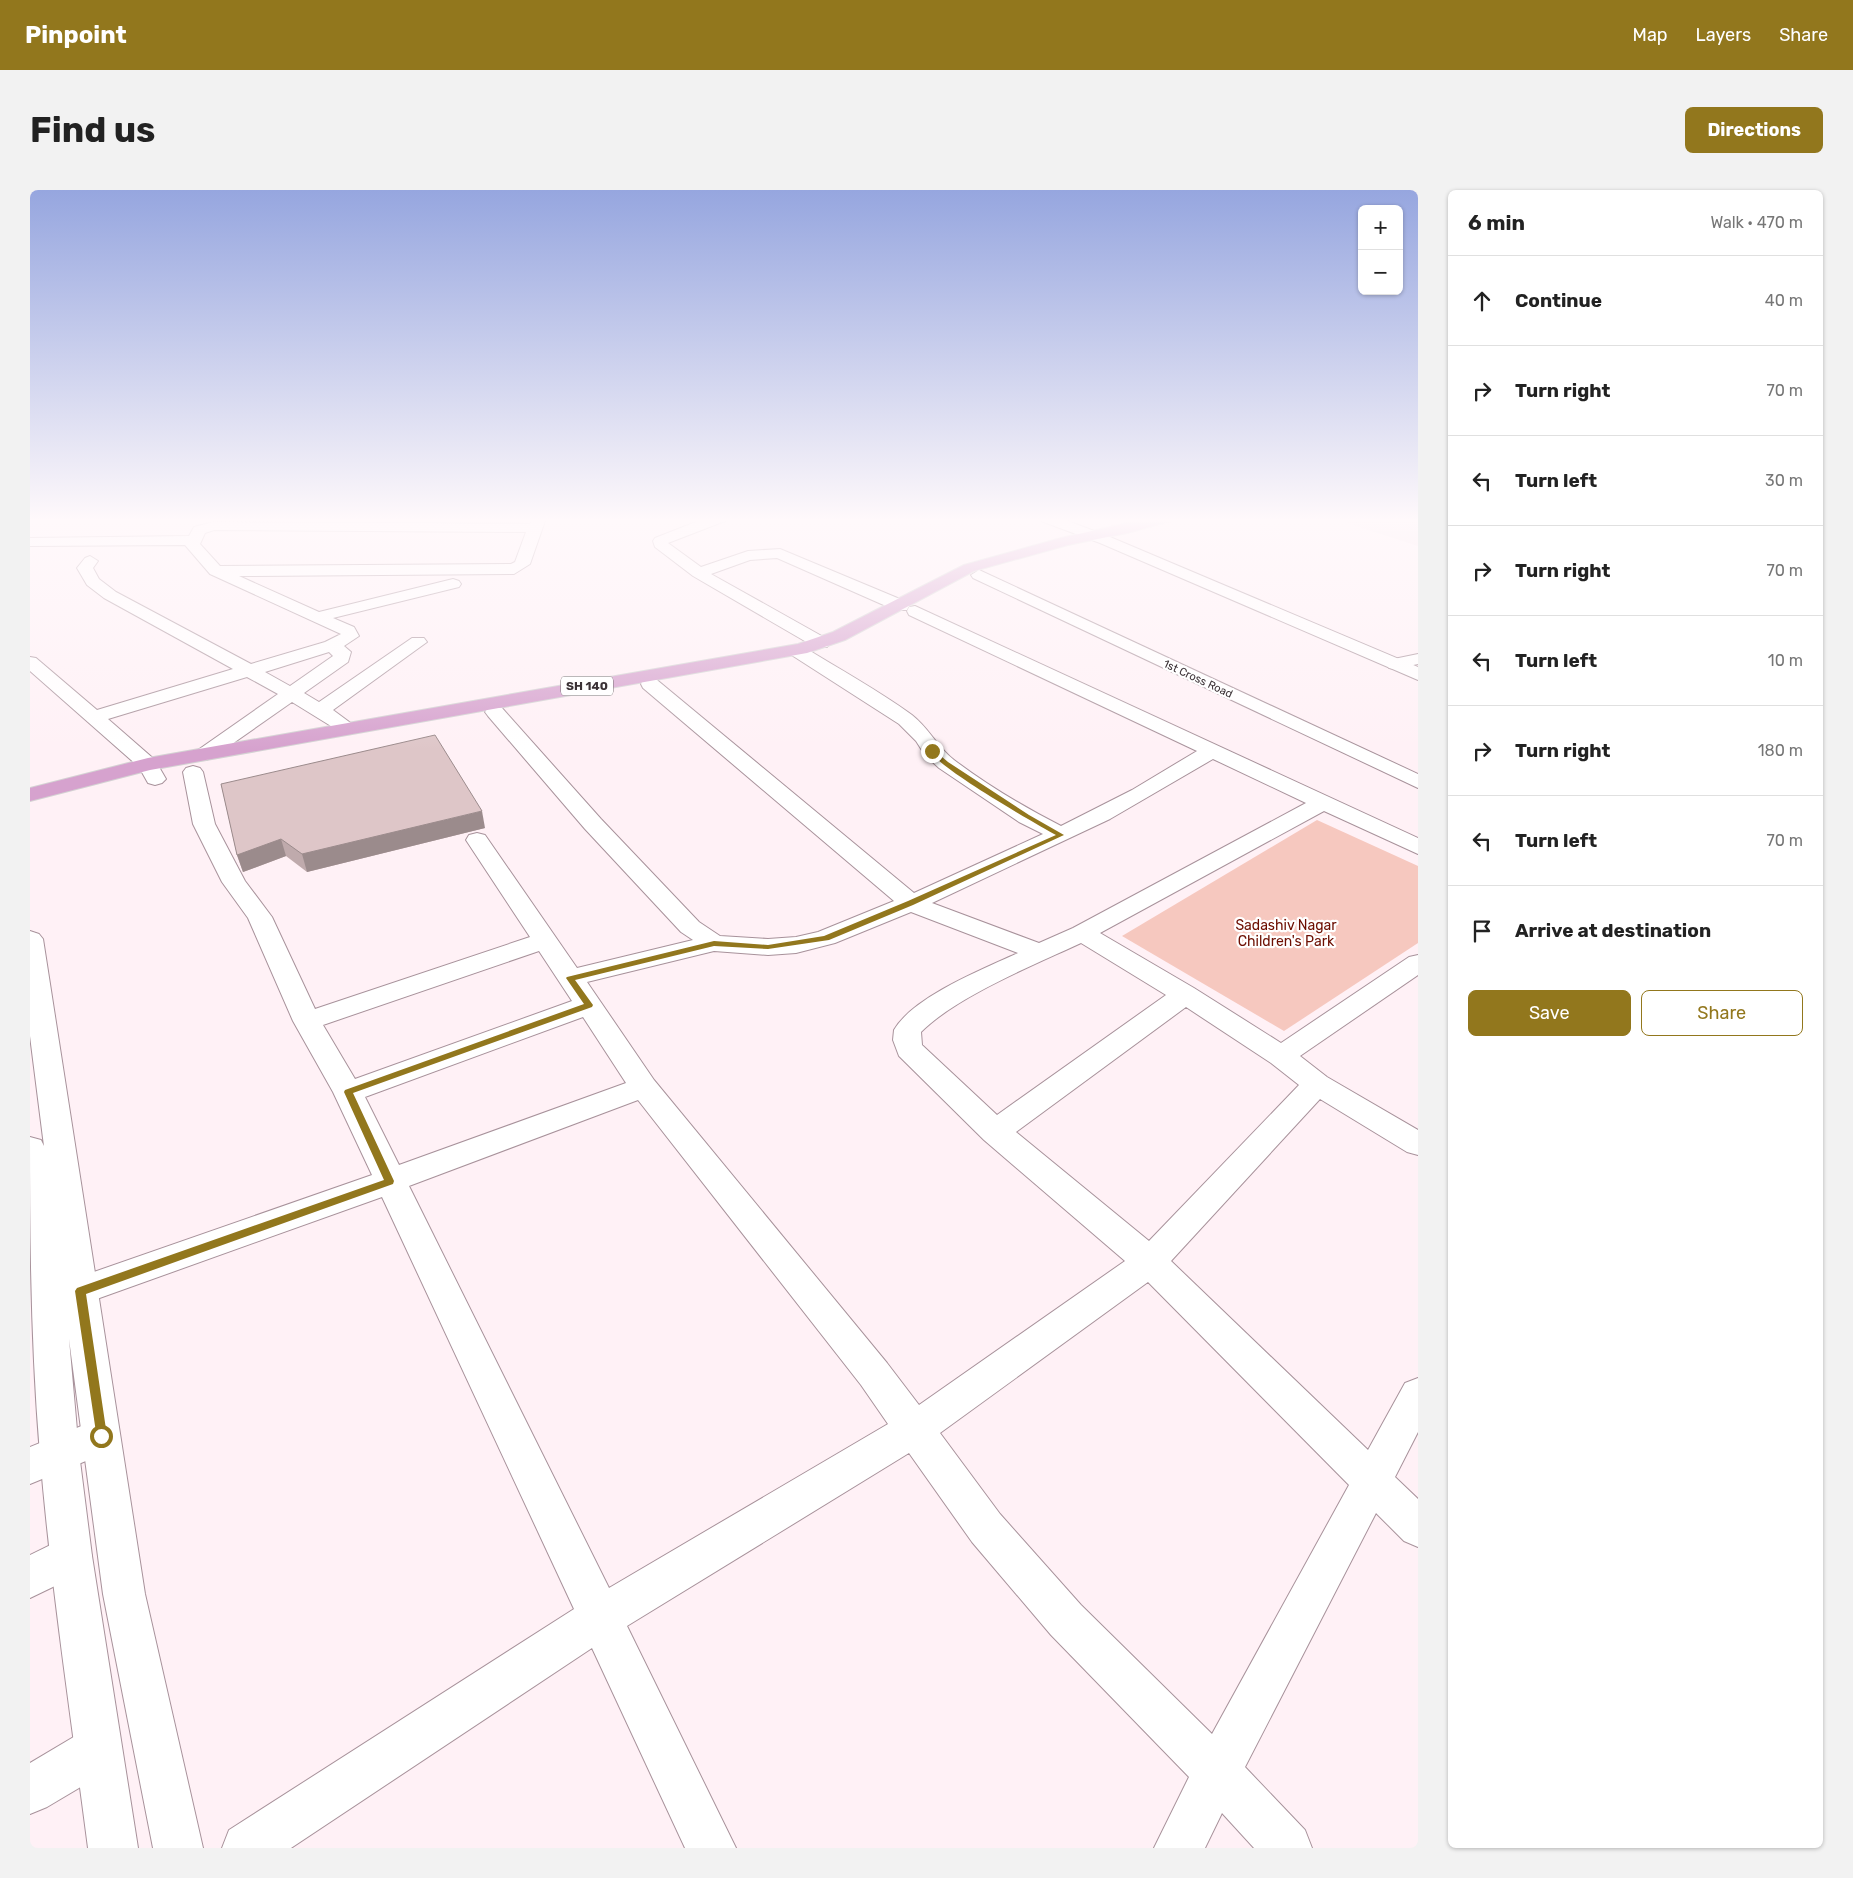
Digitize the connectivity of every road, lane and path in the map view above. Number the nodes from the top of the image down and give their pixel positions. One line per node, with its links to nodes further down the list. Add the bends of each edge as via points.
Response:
1 (111, 595): 20 (street)
2 (270, 595): 12 (street)
3 (406, 595): 12 (street)
4 (738, 595): 14 (street)
5 (878, 595): 11 (street)
6 (927, 595): 11 (main road, SH 140)
7 (935, 595): 11 (main road, SH 140)
8 (1022, 595): 32 (street, 1st Cross Road)
9 (1222, 595): 22 (street)
10 (1230, 595): 19 (street)
11 (908, 608): 14 (main road, SH 140); 16 (main road, SH 140, via 891,625 847,645); 29 (street)
12 (318, 617): 15 (street, via 348,631 350,636)
13 (418, 642): 25 (street)
14 (821, 643): 16 (main road, SH 140)
15 (331, 646): 20 (street); 24 (street, via 342,652 342,658)
16 (800, 653): 23 (main road, SH 140); 28 (main road, SH 140); 36 (street, via 906,720 946,764 1027,817)
17 (1418, 659): 19 (street)
18 (30, 662): 27 (street)
19 (1395, 664): 21 (street)
20 (249, 672): 24 (street); 27 (street)
21 (1418, 674)
22 (1418, 682)
23 (650, 684): 26 (main road, SH 140); 39 (street)
24 (291, 694): 25 (street); 30 (street)
25 (320, 710): 28 (street)
26 (496, 712): 30 (main road, SH 140); 43 (street, via 593,824 690,927)
27 (94, 717): 31 (street)
28 (346, 727): 30 (main road, SH 140)
29 (1211, 751): 34 (street); 36 (street, via 1174,776)
30 (199, 763): 31 (main road, SH 140); 48 (street, via 204,824 234,882 260,917)
31 (151, 771): 33 (main road, SH 140); 35 (main road, SH 140)
32 (1418, 782)
33 (30, 795)
34 (1323, 803): 38 (street); 40 (street)
35 (30, 811)
36 (1061, 835): 39 (street)
37 (478, 840): 42 (street)
38 (1418, 847)
39 (910, 903): 43 (street, via 826,938 796,945); 44 (street)
40 (1082, 933): 44 (street); 47 (street)
41 (30, 939): 58 (street)
42 (545, 940): 46 (street); 48 (street)
43 (714, 944): 46 (street)
44 (1040, 952): 53 (street, via 934,1007 909,1026 905,1036 909,1049)
45 (1418, 963): 49 (street)
46 (580, 992): 51 (street); 52 (street)
47 (1185, 994): 49 (street); 53 (street)
48 (307, 1021): 52 (street)
49 (1281, 1056): 50 (street)
50 (1317, 1084): 54 (street); 57 (street)
51 (644, 1087): 56 (street); 60 (street)
52 (348, 1092): 56 (street)
53 (995, 1132): 57 (street)
54 (1418, 1144)
55 (30, 1148): 62 (street, via 48,1303)
56 (390, 1181): 58 (street); 67 (street)
57 (1150, 1262): 60 (street); 63 (street)
58 (80, 1291): 61 (street)
59 (1418, 1395): 63 (street)
60 (915, 1429): 67 (street); 69 (street, via 986,1528 1066,1620)
61 (101, 1436): 62 (street); 72 (street, via 124,1594)
62 (45, 1460): 65 (street)
63 (1372, 1482): 64 (street); 69 (street)
64 (1418, 1527)
65 (71, 1556): 66 (street); 68 (street)
66 (30, 1577)
67 (600, 1617): 73 (street); 74 (street)
68 (99, 1749): 70 (street); 71 (street)
69 (1217, 1772): 75 (street); 76 (street)
70 (30, 1790)
71 (113, 1848)
72 (178, 1848)
73 (247, 1848)
74 (711, 1848)
75 (1179, 1848)
76 (1287, 1848)

